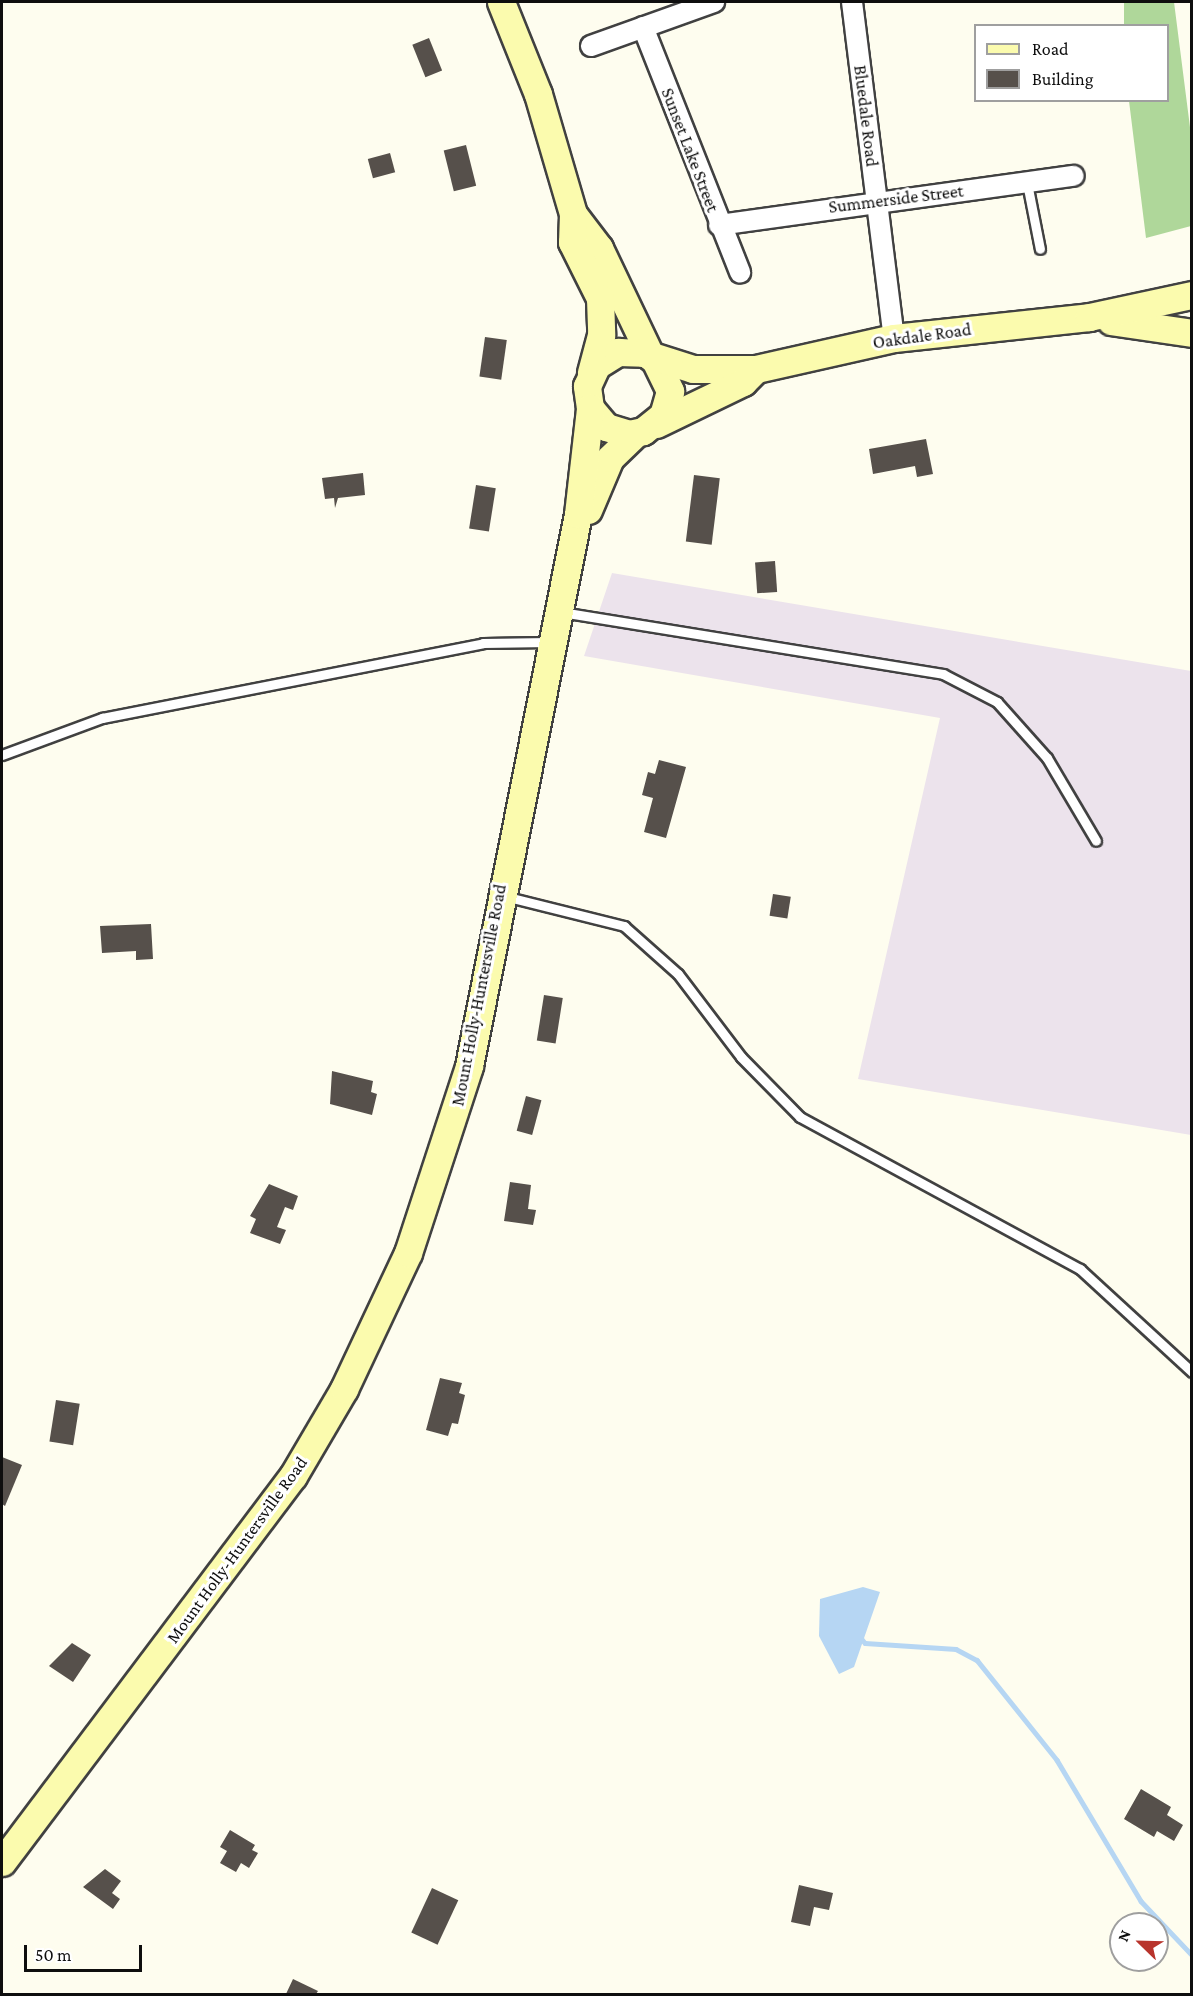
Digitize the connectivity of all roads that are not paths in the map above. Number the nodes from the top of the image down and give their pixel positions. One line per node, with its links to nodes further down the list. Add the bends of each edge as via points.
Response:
1 (501, 2): 9 (main road, via 538,94)
2 (714, 2): 4 (street)
3 (852, 2): 8 (street, Bluedale Road)
4 (643, 27): 5 (street); 10 (street, Sunset Lake Street)
5 (591, 46)
6 (1074, 176): 7 (street, Summerside Street)
7 (1027, 183): 8 (street, Summerside Street); 11 (lane)
8 (877, 200): 10 (street, Summerside Street); 16 (street, Bluedale Road)
9 (573, 214): 17 (main road, via 598,248); 19 (main road, via 572,242 600,298 601,334)
10 (718, 225): 12 (street, Sunset Lake Street)
11 (1040, 249)
12 (740, 273)
13 (1191, 295): 14 (main road, Oakdale Road)
14 (1089, 317): 15 (main road, Oakdale Road); 16 (main road, Oakdale Road)
15 (1191, 333)
16 (894, 339): 18 (main road, Oakdale Road)
17 (652, 358): 18 (main road, Oakdale Road, via 693,369); 19 (main road, via 618,352); 21 (main road, via 670,391)
18 (756, 369): 21 (main road, Oakdale Road, via 743,382)
19 (591, 375): 20 (main road)
20 (590, 408): 21 (main road, via 606,427); 22 (main road, Mount Holly-Huntersville Road, via 578,514)
21 (645, 429): 22 (main road, Mount Holly-Huntersville Road, via 610,458)
22 (555, 611): 23 (main road, Mount Holly-Huntersville Road); 25 (lane, via 943,674 997,702 1047,758)
23 (549, 642): 24 (lane, via 483,643 102,718); 26 (main road, Mount Holly-Huntersville Road)
24 (2, 755)
25 (1096, 841)
26 (499, 895): 27 (lane, via 624,926 678,974 741,1057 800,1117 852,1150 1080,1269); 28 (main road, Mount Holly-Huntersville Road, via 471,1057 452,1128 408,1253 344,1389 265,1518)
27 (1191, 1372)
28 (2, 1862)

